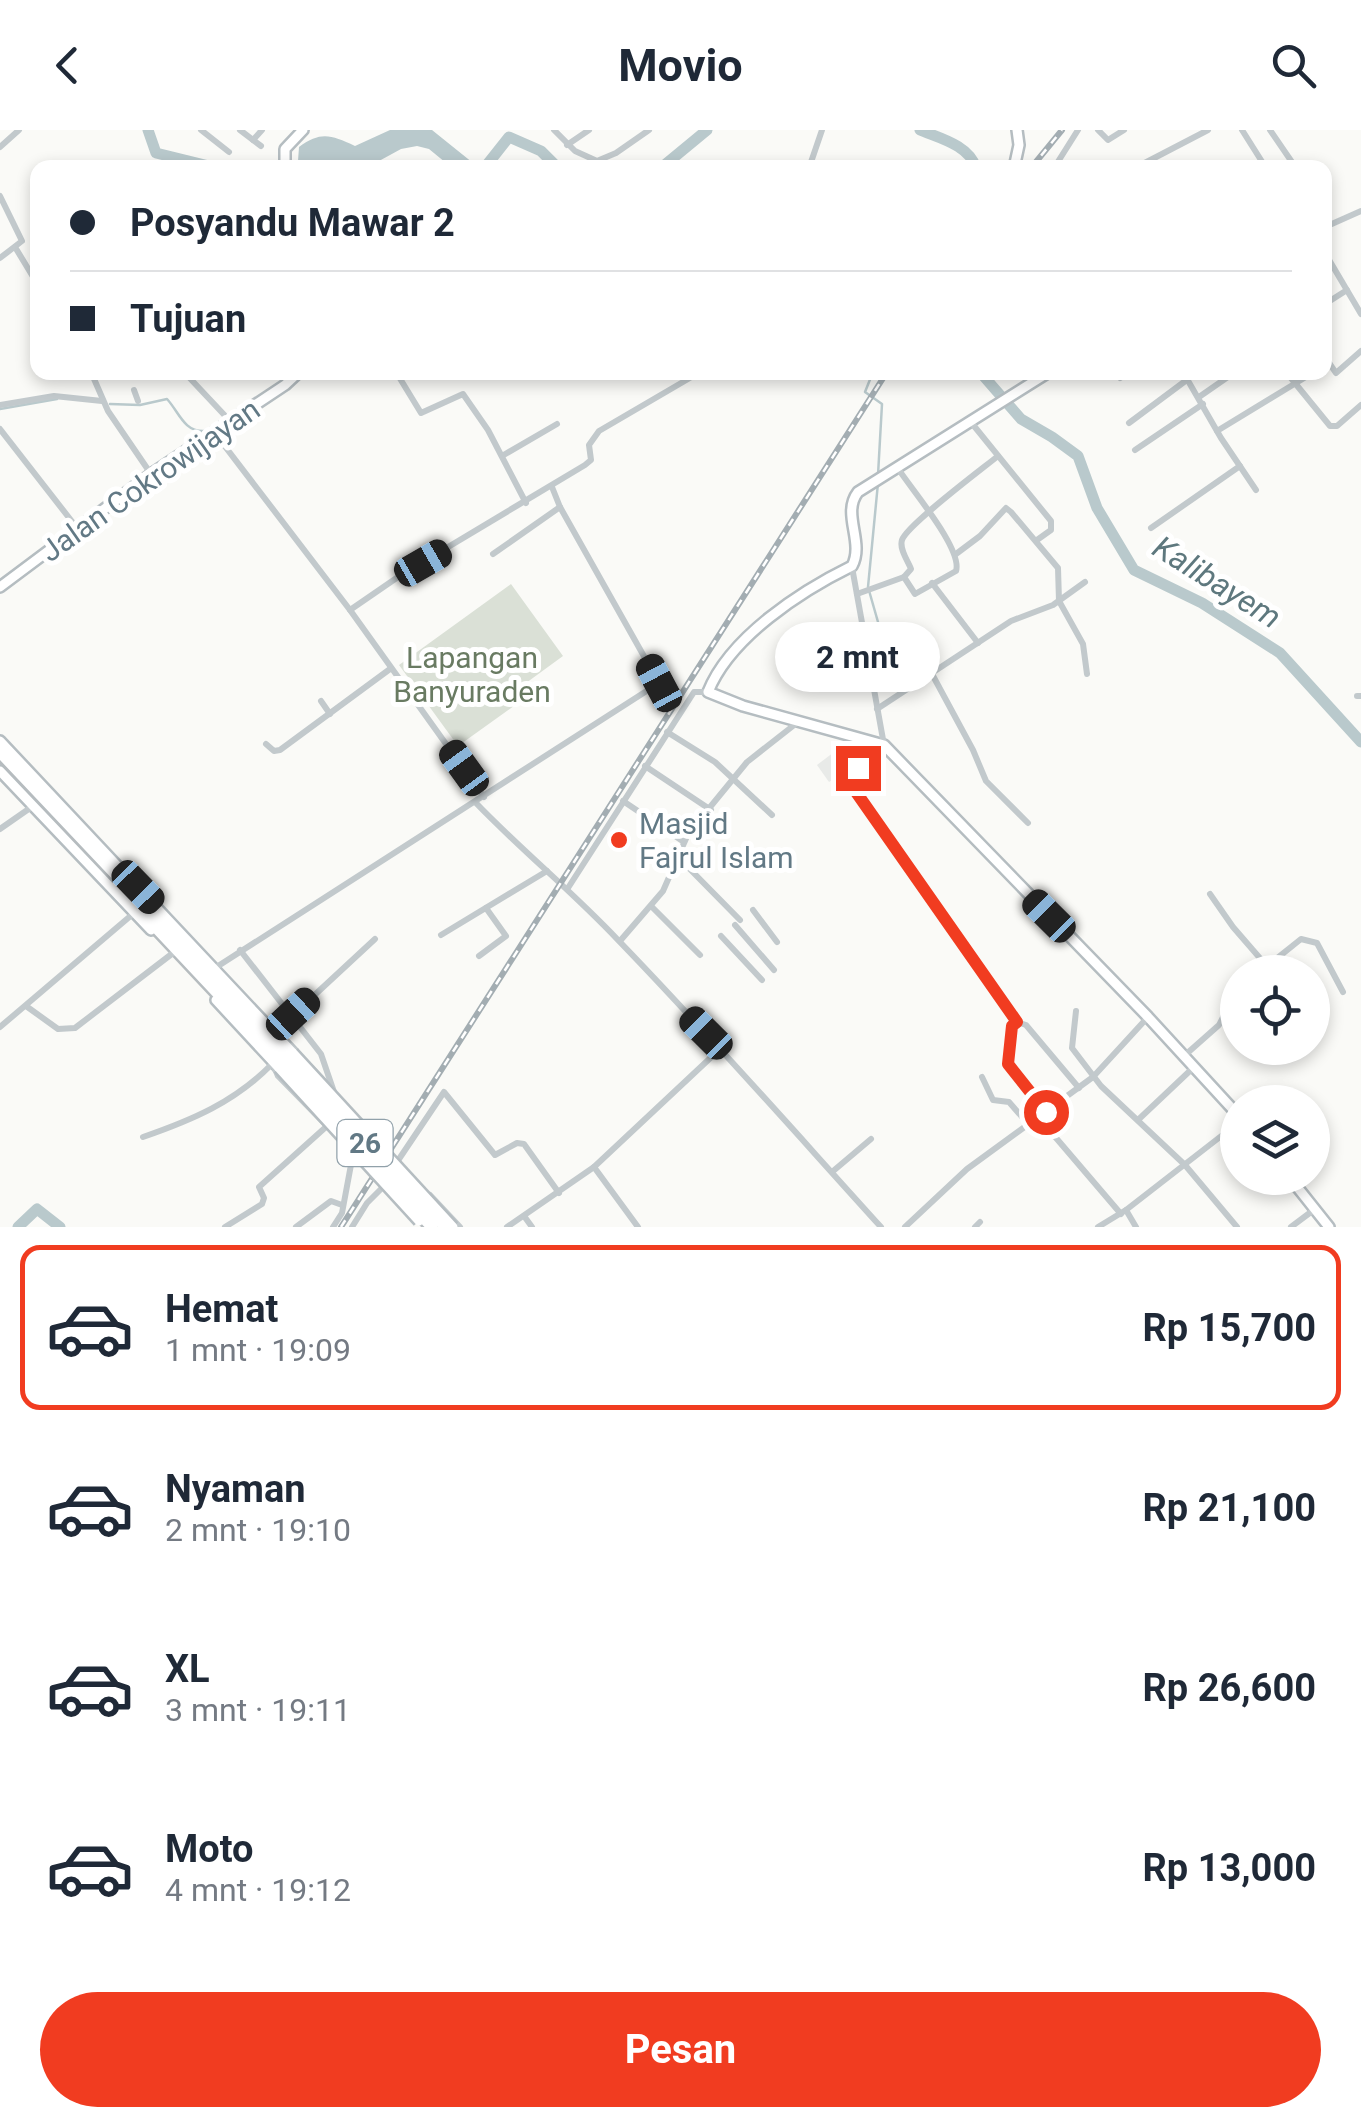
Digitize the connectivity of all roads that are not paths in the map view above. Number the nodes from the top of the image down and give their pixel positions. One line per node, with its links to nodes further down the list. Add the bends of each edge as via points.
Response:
1 (19, 130): 22 (street)
2 (202, 130): 23 (street)
3 (240, 130): 19 (street)
4 (262, 130): 19 (street)
5 (554, 130): 20 (street)
6 (589, 130): 20 (street)
7 (648, 130): 26 (street)
8 (822, 130): 27 (street)
9 (1030, 130): 17 (street)
10 (1078, 130): 29 (street)
11 (1098, 130): 12 (street, via 1108,140)
12 (1124, 130)
13 (1208, 130): 18 (street)
14 (1242, 130): 31 (street)
15 (1270, 130): 32 (street)
16 (296, 132): 24 (street)
17 (1018, 134): 28 (street)
18 (1190, 134): 30 (street)
19 (253, 140): 21 (street)
20 (567, 145): 25 (street)
21 (261, 146)
22 (0, 147)
23 (229, 152)
24 (284, 160)
25 (595, 160)
26 (599, 160)
27 (812, 160)
28 (1015, 160)
29 (1059, 160)
30 (1149, 160)
31 (1261, 160)
32 (1291, 160)
33 (0, 196): 36 (street, via 22,242)
34 (1361, 211): 35 (street)
35 (1332, 224)
36 (15, 247): 37 (street); 39 (street)
37 (0, 258)
38 (1332, 264): 40 (street)
39 (30, 272)
40 (1348, 290): 41 (street); 42 (street)
41 (1332, 300)
42 (1361, 314)
43 (1361, 351): 44 (street, via 1336,373)
44 (1332, 368)
45 (94, 380): 62 (street)
46 (192, 380): 63 (street)
47 (288, 380): 63 (street, Jalan Cokrowijayan)
48 (401, 380): 71 (street, via 421,413 462,394)
49 (686, 380): 76 (street, via 599,431 589,445 591,460)
50 (1037, 380): 64 (street)
51 (1181, 380): 65 (street)
52 (1188, 380): 59 (street)
53 (1226, 380): 59 (street)
54 (1291, 380): 56 (street)
55 (1301, 380): 56 (street)
56 (1294, 384): 61 (street, via 1332,426); 69 (street)
57 (134, 390): 58 (street)
58 (138, 400)
59 (1201, 401): 69 (street); 70 (street)
60 (4, 404): 62 (street, via 54,396)
61 (1361, 405)
62 (104, 406): 75 (street)
63 (230, 420): 68 (street, Jalan Cokrowijayan)
64 (970, 421): 72 (street); 74 (street)
65 (1129, 423)
66 (557, 424): 71 (street)
67 (0, 428): 81 (street)
68 (214, 431): 75 (street, Jalan Cokrowijayan); 93 (street)
69 (1217, 431): 73 (street)
70 (1135, 450)
71 (502, 456): 78 (street)
72 (998, 456): 80 (street); 83 (street, via 1050,521 1050,530)
73 (1240, 466): 77 (street); 82 (street)
74 (897, 468): 80 (street); 86 (street, via 852,502 858,552)
75 (151, 474): 81 (street, Jalan Cokrowijayan)
76 (552, 486): 78 (street); 79 (street)
77 (1256, 490)
78 (526, 502): 93 (street)
79 (560, 507): 84 (street); 112 (street, via 659,683)
80 (928, 514): 85 (street); 87 (street, via 903,538 912,569)
81 (77, 528): 90 (street, Jalan Cokrowijayan)
82 (1151, 528)
83 (1037, 540): 85 (street, via 1006,508); 92 (street, via 1058,568)
84 (493, 554)
85 (956, 554): 89 (street, via 958,569)
86 (852, 566): 91 (street); 98 (street, via 768,619)
87 (904, 577): 89 (street, via 915,594); 91 (street)
88 (1085, 582): 92 (street)
89 (932, 584): 94 (street)
90 (0, 587)
91 (857, 594): 100 (street)
92 (1060, 601): 94 (street); 97 (street, via 1083,644)
93 (350, 610): 95 (street)
94 (978, 643): 96 (street)
95 (390, 669): 101 (street); 112 (street)
96 (932, 674): 100 (street); 118 (street, via 984,777)
97 (1087, 674)
98 (708, 692): 102 (street); 103 (street, via 694,692)
99 (321, 702): 101 (street)
100 (877, 709): 106 (street)
101 (330, 714): 105 (street, via 280,750)
102 (799, 722): 106 (street); 111 (street)
103 (667, 732): 109 (street); 111 (street)
104 (0, 741): 143 (street)
105 (266, 744)
106 (886, 747): 151 (street); 152 (street, via 849,782)
107 (0, 752): 120 (highway, 26)
108 (0, 762): 120 (highway, 26)
109 (646, 766): 113 (street); 116 (street)
110 (0, 771): 115 (street)
111 (734, 778): 116 (street); 117 (street)
112 (484, 797): 114 (street)
113 (623, 801): 121 (street); 125 (street)
114 (475, 802): 123 (street); 136 (street)
115 (32, 806): 119 (street); 120 (street)
116 (711, 810): 121 (street)
117 (772, 815)
118 (1028, 823)
119 (0, 829)
120 (70, 836): 124 (highway, 26); 157 (highway, 26)
121 (684, 842): 122 (street)
122 (678, 856): 127 (street); 145 (street)
123 (547, 870): 125 (street); 128 (street)
124 (101, 873): 130 (street); 157 (highway, 26)
125 (568, 888): 134 (street)
126 (1210, 894): 139 (street)
127 (652, 907): 134 (street); 138 (street)
128 (486, 908): 131 (street); 142 (street, via 506,936)
129 (753, 910): 135 (street)
130 (134, 913): 137 (street); 148 (street)
131 (441, 935)
132 (721, 936): 146 (street)
133 (375, 938): 150 (street)
134 (620, 941): 155 (street)
135 (777, 942)
136 (240, 950): 143 (street); 150 (street)
137 (173, 953): 148 (street, via 75,1028 58,1028); 157 (street)
138 (700, 955)
139 (1254, 955)
140 (1284, 955): 141 (street, via 1301,939 1316,942)
141 (1323, 955)
142 (479, 956)
143 (214, 968): 157 (street)
144 (1330, 968): 147 (street)
145 (774, 970)
146 (762, 980)
147 (1343, 992)
148 (26, 1006): 154 (street)
149 (1076, 1011): 160 (street, via 1072,1048)
150 (293, 1014): 162 (street, via 327,1065)
151 (1148, 1017): 156 (street); 160 (street)
152 (1017, 1022): 161 (street); 164 (street, via 1008,1064)
153 (1220, 1024): 156 (street)
154 (0, 1027)
155 (721, 1048): 175 (street); 176 (street)
156 (1183, 1057): 158 (street)
157 (282, 1059): 162 (street, via 297,1050); 168 (street, via 278,1076); 169 (street, via 232,1099); 188 (highway, 26, bridge); 189 (highway, 26, bridge); 190 (street, bridge)
158 (1194, 1067): 163 (street); 166 (street)
159 (982, 1077): 167 (street, via 992,1100 1009,1102)
160 (1093, 1077): 161 (street); 166 (street)
161 (1079, 1088): 164 (street)
162 (334, 1092): 172 (street, via 372,1136 368,1150)
163 (1220, 1095)
164 (1046, 1112): 165 (street)
165 (1039, 1118): 167 (street); 182 (street)
166 (1139, 1119): 174 (street)
167 (1029, 1125): 195 (street, via 967,1169)
168 (327, 1126): 172 (street); 184 (street, via 259,1188 262,1204)
169 (143, 1137)
170 (1220, 1138): 174 (street)
171 (870, 1139): 176 (street)
172 (353, 1154): 180 (street)
173 (396, 1162): 177 (street); 178 (street, via 444,1092 495,1155 524,1144); 190 (street)
174 (1186, 1165): 182 (street); 198 (street)
175 (594, 1167): 178 (street); 193 (street)
176 (832, 1172): 194 (street)
177 (384, 1187): 187 (street); 188 (street)
178 (559, 1193): 183 (street)
179 (1304, 1195): 181 (street)
180 (344, 1206): 185 (street, via 331,1201); 186 (street)
181 (1315, 1209): 199 (street); 200 (street)
182 (1123, 1212): 196 (street); 197 (street)
183 (524, 1216): 191 (street); 192 (street)
184 (225, 1227)
185 (296, 1227)
186 (334, 1227)
187 (352, 1227)
188 (426, 1227)
189 (445, 1227)
190 (457, 1227)
191 (507, 1227)
192 (532, 1227)
193 (638, 1227)
194 (881, 1227)
195 (906, 1227)
196 (1098, 1227)
197 (1136, 1227)
198 (1238, 1227)
199 (1291, 1227)
200 (1329, 1227)

